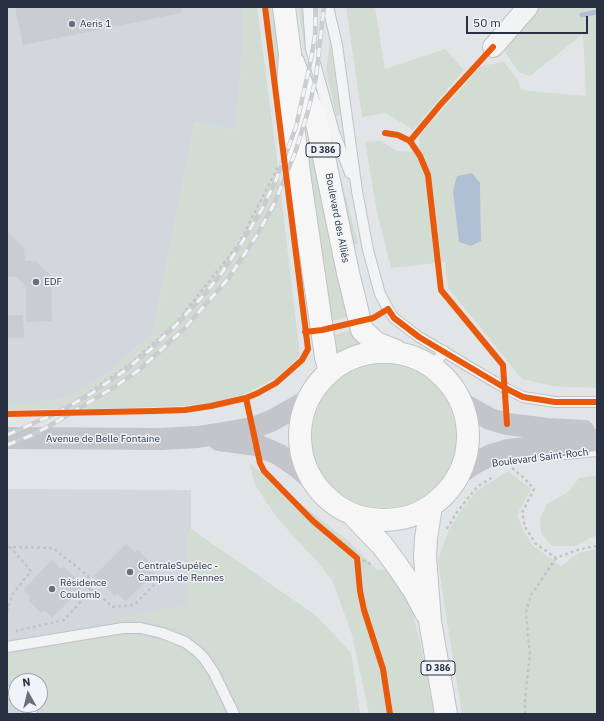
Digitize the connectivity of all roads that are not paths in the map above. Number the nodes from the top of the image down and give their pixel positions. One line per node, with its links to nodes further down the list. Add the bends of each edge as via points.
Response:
1 (284, 7): 6 (main road, Boulevard des Alliés / D 386)
2 (308, 7): 7 (lane, via 311,49 334,132)
3 (328, 7): 7 (lane, via 337,44)
4 (528, 7): 5 (street)
5 (494, 47)
6 (290, 54): 8 (main road, Boulevard des Alliés / D 386, via 317,122 362,330 376,343); 10 (main road, Boulevard des Alliés / D 386, via 288,87)
7 (356, 188): 9 (lane, via 380,294 394,318 419,337)
8 (411, 357): 9 (main road, via 424,362); 10 (main road, via 377,352 360,355)
9 (438, 359): 12 (lane, via 523,397 555,402); 13 (main road, via 446,379)
10 (330, 371): 11 (main road)
11 (307, 401): 15 (main road, Avenue de Belle Fontaine, via 253,428); 22 (main road, via 301,420 299,440 301,454)
12 (597, 402)
13 (461, 403): 14 (main road, Boulevard Saint-Roch, via 490,419 507,424); 21 (main road, via 466,417 468,445)
14 (597, 432)
15 (198, 437): 16 (main road, Avenue de Belle Fontaine); 22 (main road, Avenue de Belle Fontaine, via 257,445 278,454)
16 (7, 438)
17 (597, 440): 21 (main road, Boulevard Saint-Roch, via 508,450 491,455)
18 (597, 451): 19 (lane, Boulevard Saint-Roch)
19 (555, 455)
20 (514, 463): 21 (lane, Boulevard Saint-Roch, via 489,463)
21 (460, 473): 23 (main road, via 452,486)
22 (311, 479): 24 (main road, via 329,501)
23 (431, 506): 24 (main road, via 402,519 369,520); 25 (main road, via 425,557)
24 (353, 515): 25 (main road, via 382,545 396,564 414,590)
25 (430, 622): 28 (main road, D 386)
26 (7, 647): 27 (lane, via 123,628 141,628 162,633 185,642 204,658)
27 (234, 714)
28 (446, 714)

